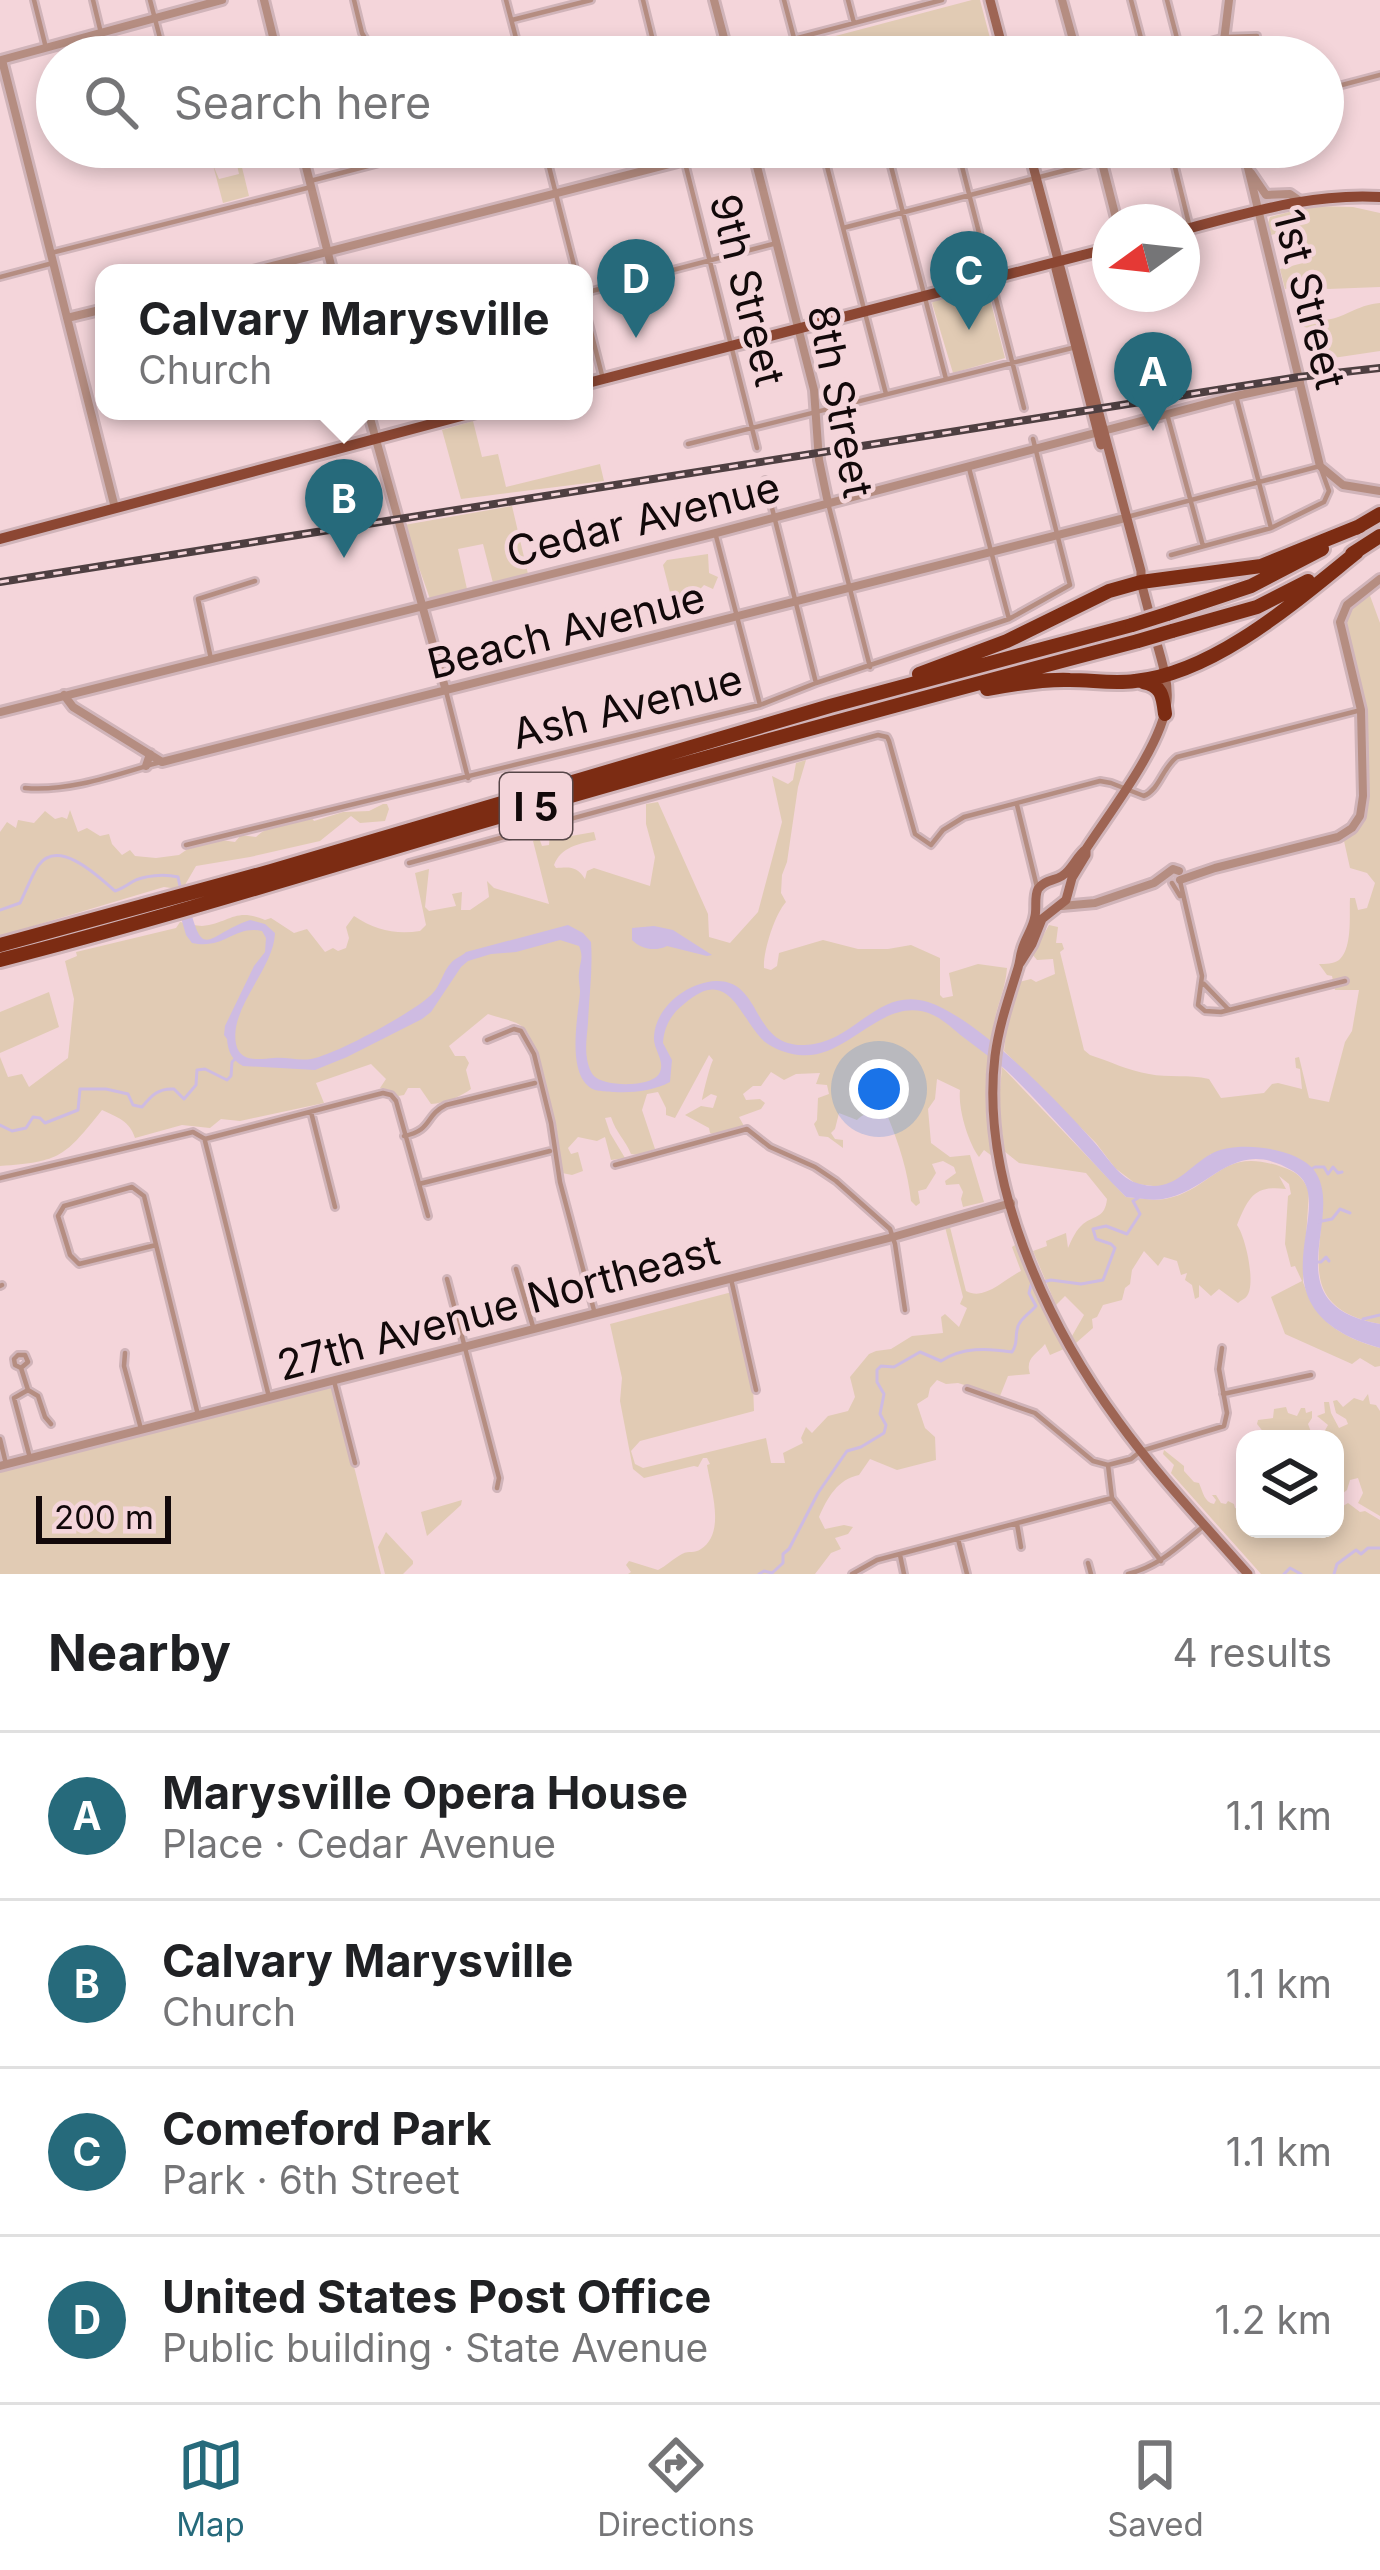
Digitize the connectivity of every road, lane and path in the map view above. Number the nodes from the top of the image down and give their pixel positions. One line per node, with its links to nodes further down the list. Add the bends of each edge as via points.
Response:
1 (34, 0): 25 (street)
2 (92, 0): 23 (street)
3 (150, 0): 20 (street)
4 (222, 0): 20 (street)
5 (264, 0): 28 (street)
6 (354, 0): 29 (street)
7 (506, 0): 21 (street)
8 (591, 0): 21 (street)
9 (643, 0): 31 (street)
10 (714, 0): 32 (street)
11 (784, 0): 33 (street)
12 (848, 0): 22 (street)
13 (942, 0): 19 (street)
14 (990, 0): 35 (main road)
15 (1060, 0): 36 (street)
16 (1131, 0): 37 (street)
17 (1167, 0): 38 (street)
18 (1229, 0): 39 (street)
19 (920, 3): 22 (street)
20 (155, 18): 23 (street); 27 (street)
21 (512, 20): 30 (street)
22 (854, 23): 34 (street)
23 (101, 33): 26 (street)
24 (1257, 35): 40 (street)
25 (43, 36)
26 (90, 36)
27 (160, 36)
28 (273, 36)
29 (364, 36)
30 (516, 36)
31 (652, 36)
32 (723, 36)
33 (793, 36)
34 (805, 36)
35 (999, 36)
36 (1070, 36)
37 (1142, 36)
38 (1176, 36)
39 (1225, 36)
40 (1241, 36)
41 (36, 50): 42 (street)
42 (1, 57): 75 (street)
43 (1380, 75): 44 (street)
44 (1344, 84)
45 (307, 168): 61 (street)
46 (365, 168): 61 (street)
47 (549, 168): 62 (street)
48 (653, 168): 62 (street)
49 (686, 168): 76 (street, 9th Street)
50 (757, 168): 72 (street, 8th Street)
51 (827, 168): 71 (street)
52 (891, 168): 69 (street)
53 (962, 168): 63 (street)
54 (1033, 168): 60 (main road)
55 (1075, 168): 60 (street)
56 (1104, 168): 66 (street)
57 (1174, 168): 67 (street)
58 (1248, 168): 59 (street, 1st Street)
59 (1249, 172): 65 (street, via 1266,195); 68 (street, 1st Street)
60 (1036, 178): 63 (street); 77 (main road)
61 (311, 184): 73 (street); 75 (street)
62 (556, 193): 73 (street); 80 (street)
63 (969, 195): 69 (street); 82 (street)
64 (1380, 197): 65 (main road)
65 (1300, 201): 68 (main road)
66 (1113, 204)
67 (1181, 204)
68 (1257, 210): 70 (main road); 97 (street, 1st Street)
69 (903, 212): 71 (street); 84 (street)
70 (1200, 224)
71 (843, 228): 86 (street)
72 (777, 243): 76 (street); 88 (street, 8th Street)
73 (328, 252): 78 (street); 79 (street)
74 (1092, 252): 77 (main road)
75 (52, 258): 81 (street); 87 (street)
76 (710, 260): 83 (street); 90 (street, 9th Street)
77 (1058, 261): 82 (main road); 91 (main road); 93 (main road)
78 (281, 264)
79 (331, 264)
80 (574, 264)
81 (0, 277)
82 (991, 278): 84 (main road); 92 (street)
83 (593, 291)
84 (925, 295): 86 (main road); 95 (street)
85 (95, 311): 87 (street)
86 (865, 311): 88 (main road); 98 (street)
87 (67, 318): 118 (street)
88 (799, 328): 90 (main road); 101 (street, 8th Street)
89 (593, 340): 94 (street)
90 (731, 346): 94 (main road); 105 (street, 9th Street)
91 (1076, 347): 92 (street); 93 (main road); 106 (main road)
92 (1012, 361): 95 (street); 100 (street)
93 (1090, 371): 106 (main road)
94 (603, 379): 96 (main road)
95 (946, 379): 98 (street)
96 (593, 382)
97 (1300, 382): 99 (street, Cedar Avenue); 112 (street, 1st Street)
98 (886, 394): 101 (street)
99 (1236, 396): 102 (street, Cedar Avenue); 114 (street)
100 (1024, 408)
101 (816, 412): 105 (street); 117 (street, 8th Street)
102 (1167, 414): 106 (street, Cedar Avenue); 116 (street)
103 (370, 420): 107 (street)
104 (444, 420): 107 (main road)
105 (752, 428): 108 (street); 110 (street, 9th Street)
106 (1101, 431): 109 (street, Cedar Avenue); 121 (main road)
107 (375, 438): 118 (main road); 137 (street)
108 (688, 444)
109 (1034, 444): 111 (street, Cedar Avenue); 125 (street)
110 (758, 448)
111 (969, 466): 117 (street, Cedar Avenue); 129 (street)
112 (1320, 466): 114 (street, Beach Avenue); 115 (street, via 1343,485); 123 (street, via 1326,500)
113 (765, 480): 120 (street)
114 (1259, 482): 116 (street, Beach Avenue); 123 (street)
115 (1380, 491)
116 (1190, 500): 121 (street, Beach Avenue); 128 (street)
117 (828, 503): 120 (street, Cedar Avenue); 135 (street, 8th Street)
118 (115, 508): 127 (main road)
119 (1379, 514): 122 (highway, I 5)
120 (775, 517): 124 (street, Cedar Avenue); 136 (street)
121 (1124, 518): 125 (street, Beach Avenue); 134 (main road)
122 (1360, 526): 134 (highway, via 1261,566); 148 (highway, I 5, bridge, via 1251,586)
123 (1271, 528): 128 (street)
124 (716, 533): 137 (street, Cedar Avenue); 138 (street)
125 (1058, 535): 129 (street, Beach Avenue); 139 (street, Ash Avenue, via 1070,585)
126 (1380, 536): 130 (highway, I 5)
127 (0, 539)
128 (1203, 546): 131 (street)
129 (991, 552): 135 (street, Beach Avenue); 139 (street)
130 (1357, 552): 142 (highway, via 1244,637); 151 (highway, I 5, bridge, via 1257,607)
131 (1171, 555)
132 (1380, 579): 149 (street, via 1347,605 1340,622)
133 (255, 581): 140 (street, via 198,599)
134 (1141, 582): 142 (main road); 148 (highway)
135 (850, 588): 136 (street, Beach Avenue); 141 (street, 8th Street)
136 (795, 602): 138 (street, Beach Avenue); 144 (street)
137 (424, 605): 140 (street, Cedar Avenue); 145 (street)
138 (736, 617): 145 (street, Beach Avenue); 147 (street)
139 (1009, 620): 141 (street, Ash Avenue)
140 (211, 659): 146 (street, Cedar Avenue)
141 (870, 667): 144 (street, Ash Avenue)
142 (1165, 675): 143 (highway); 152 (main road)
143 (1138, 681): 151 (highway, via 1037,682); 152 (highway, via 1157,686)
144 (816, 683): 147 (street, Ash Avenue)
145 (446, 692): 154 (street, Beach Avenue); 156 (street)
146 (64, 695): 150 (street, Cedar Avenue); 153 (street)
147 (760, 705): 156 (street, Ash Avenue)
148 (830, 706): 170 (highway, I 5)
149 (1361, 710): 158 (street, via 1177,758 1149,794); 164 (street, via 1363,796 1352,829)
150 (0, 712)
151 (870, 712): 171 (highway, I 5)
152 (1165, 714): 158 (main road)
153 (150, 754): 154 (street); 155 (street)
154 (163, 762): 155 (street, Beach Avenue)
155 (146, 766): 157 (street, Beach Avenue)
156 (468, 778): 160 (street, Ash Avenue)
157 (26, 788)
158 (1125, 789): 159 (street, via 1093,782); 161 (main road)
159 (1017, 804): 162 (street, via 956,820 931,845 915,834 889,741 878,735); 163 (street)
160 (186, 845)
161 (1086, 849): 165 (main road); 166 (main road)
162 (409, 863)
163 (1034, 871): 165 (street); 167 (street)
164 (1175, 878): 168 (street); 173 (street)
165 (1050, 880): 166 (main road); 167 (main road)
166 (1068, 891): 168 (street); 169 (main road)
167 (1037, 897): 169 (main road, via 1042,909); 172 (main road)
168 (1101, 900): 169 (street)
169 (1056, 909): 172 (main road, via 1042,919)
170 (0, 944)
171 (0, 960)
172 (1018, 968): 185 (main road, via 995,1057 994,1106)
173 (1202, 981): 175 (street); 175 (street, via 1198,1005)
174 (1345, 981): 175 (street)
175 (1229, 1010)
176 (487, 1040): 194 (street, via 514,1029 534,1054)
177 (535, 1083): 179 (street, via 446,1106 422,1131)
178 (311, 1112): 179 (street, via 391,1095); 180 (street); 186 (street)
179 (404, 1136): 184 (street)
180 (205, 1138): 183 (street, via 194,1132); 206 (street)
181 (550, 1151): 184 (street)
182 (615, 1165): 188 (street, via 747,1129 836,1181)
183 (0, 1178)
184 (419, 1184): 187 (street)
185 (1011, 1203): 188 (street, 27th Avenue Northeast); 211 (main road, via 1069,1345)
186 (335, 1207)
187 (428, 1216)
188 (893, 1237): 191 (street, 27th Avenue Northeast); 193 (street)
189 (156, 1245): 189 (street, via 144,1196 132,1187 64,1205 58,1216 79,1264); 207 (street)
190 (516, 1270): 195 (street)
191 (731, 1277): 194 (street, 27th Avenue Northeast); 204 (street)
192 (447, 1279): 196 (street)
193 (904, 1310)
194 (596, 1314): 195 (street, 27th Avenue Northeast)
195 (534, 1330): 196 (street, 27th Avenue Northeast)
196 (466, 1347): 201 (street, 27th Avenue Northeast); 216 (street, via 502,1478)
197 (1222, 1348): 205 (street)
198 (124, 1353): 209 (street)
199 (21, 1368): 203 (street)
200 (1311, 1375): 205 (street)
201 (334, 1381): 206 (street, 27th Avenue Northeast); 213 (street)
202 (967, 1389): 215 (street, via 1035,1413)
203 (28, 1390): 208 (street); 212 (street, via 14,1398)
204 (756, 1390)
205 (1223, 1394): 211 (street, via 1222,1427)
206 (269, 1397): 207 (street, 27th Avenue Northeast)
207 (198, 1415): 209 (street, 27th Avenue Northeast)
208 (51, 1424)
209 (141, 1429): 212 (street, 27th Avenue Northeast)
210 (0, 1439): 214 (street)
211 (1141, 1451): 215 (street); 219 (main road)
212 (30, 1458): 214 (street, 27th Avenue Northeast)
213 (355, 1462)
214 (3, 1465)
215 (1108, 1465): 217 (street)
216 (497, 1488)
217 (1112, 1498): 218 (street); 224 (street)
218 (1017, 1524): 220 (street); 221 (street)
219 (1205, 1525): 224 (street); 230 (main road)
220 (958, 1539): 222 (street); 227 (street)
221 (1021, 1547)
222 (900, 1555): 225 (street); 226 (street)
223 (1088, 1562): 228 (street)
224 (1161, 1562): 229 (street)
225 (852, 1574)
226 (904, 1574)
227 (967, 1574)
228 (1091, 1574)
229 (1129, 1574)
230 (1248, 1574)

